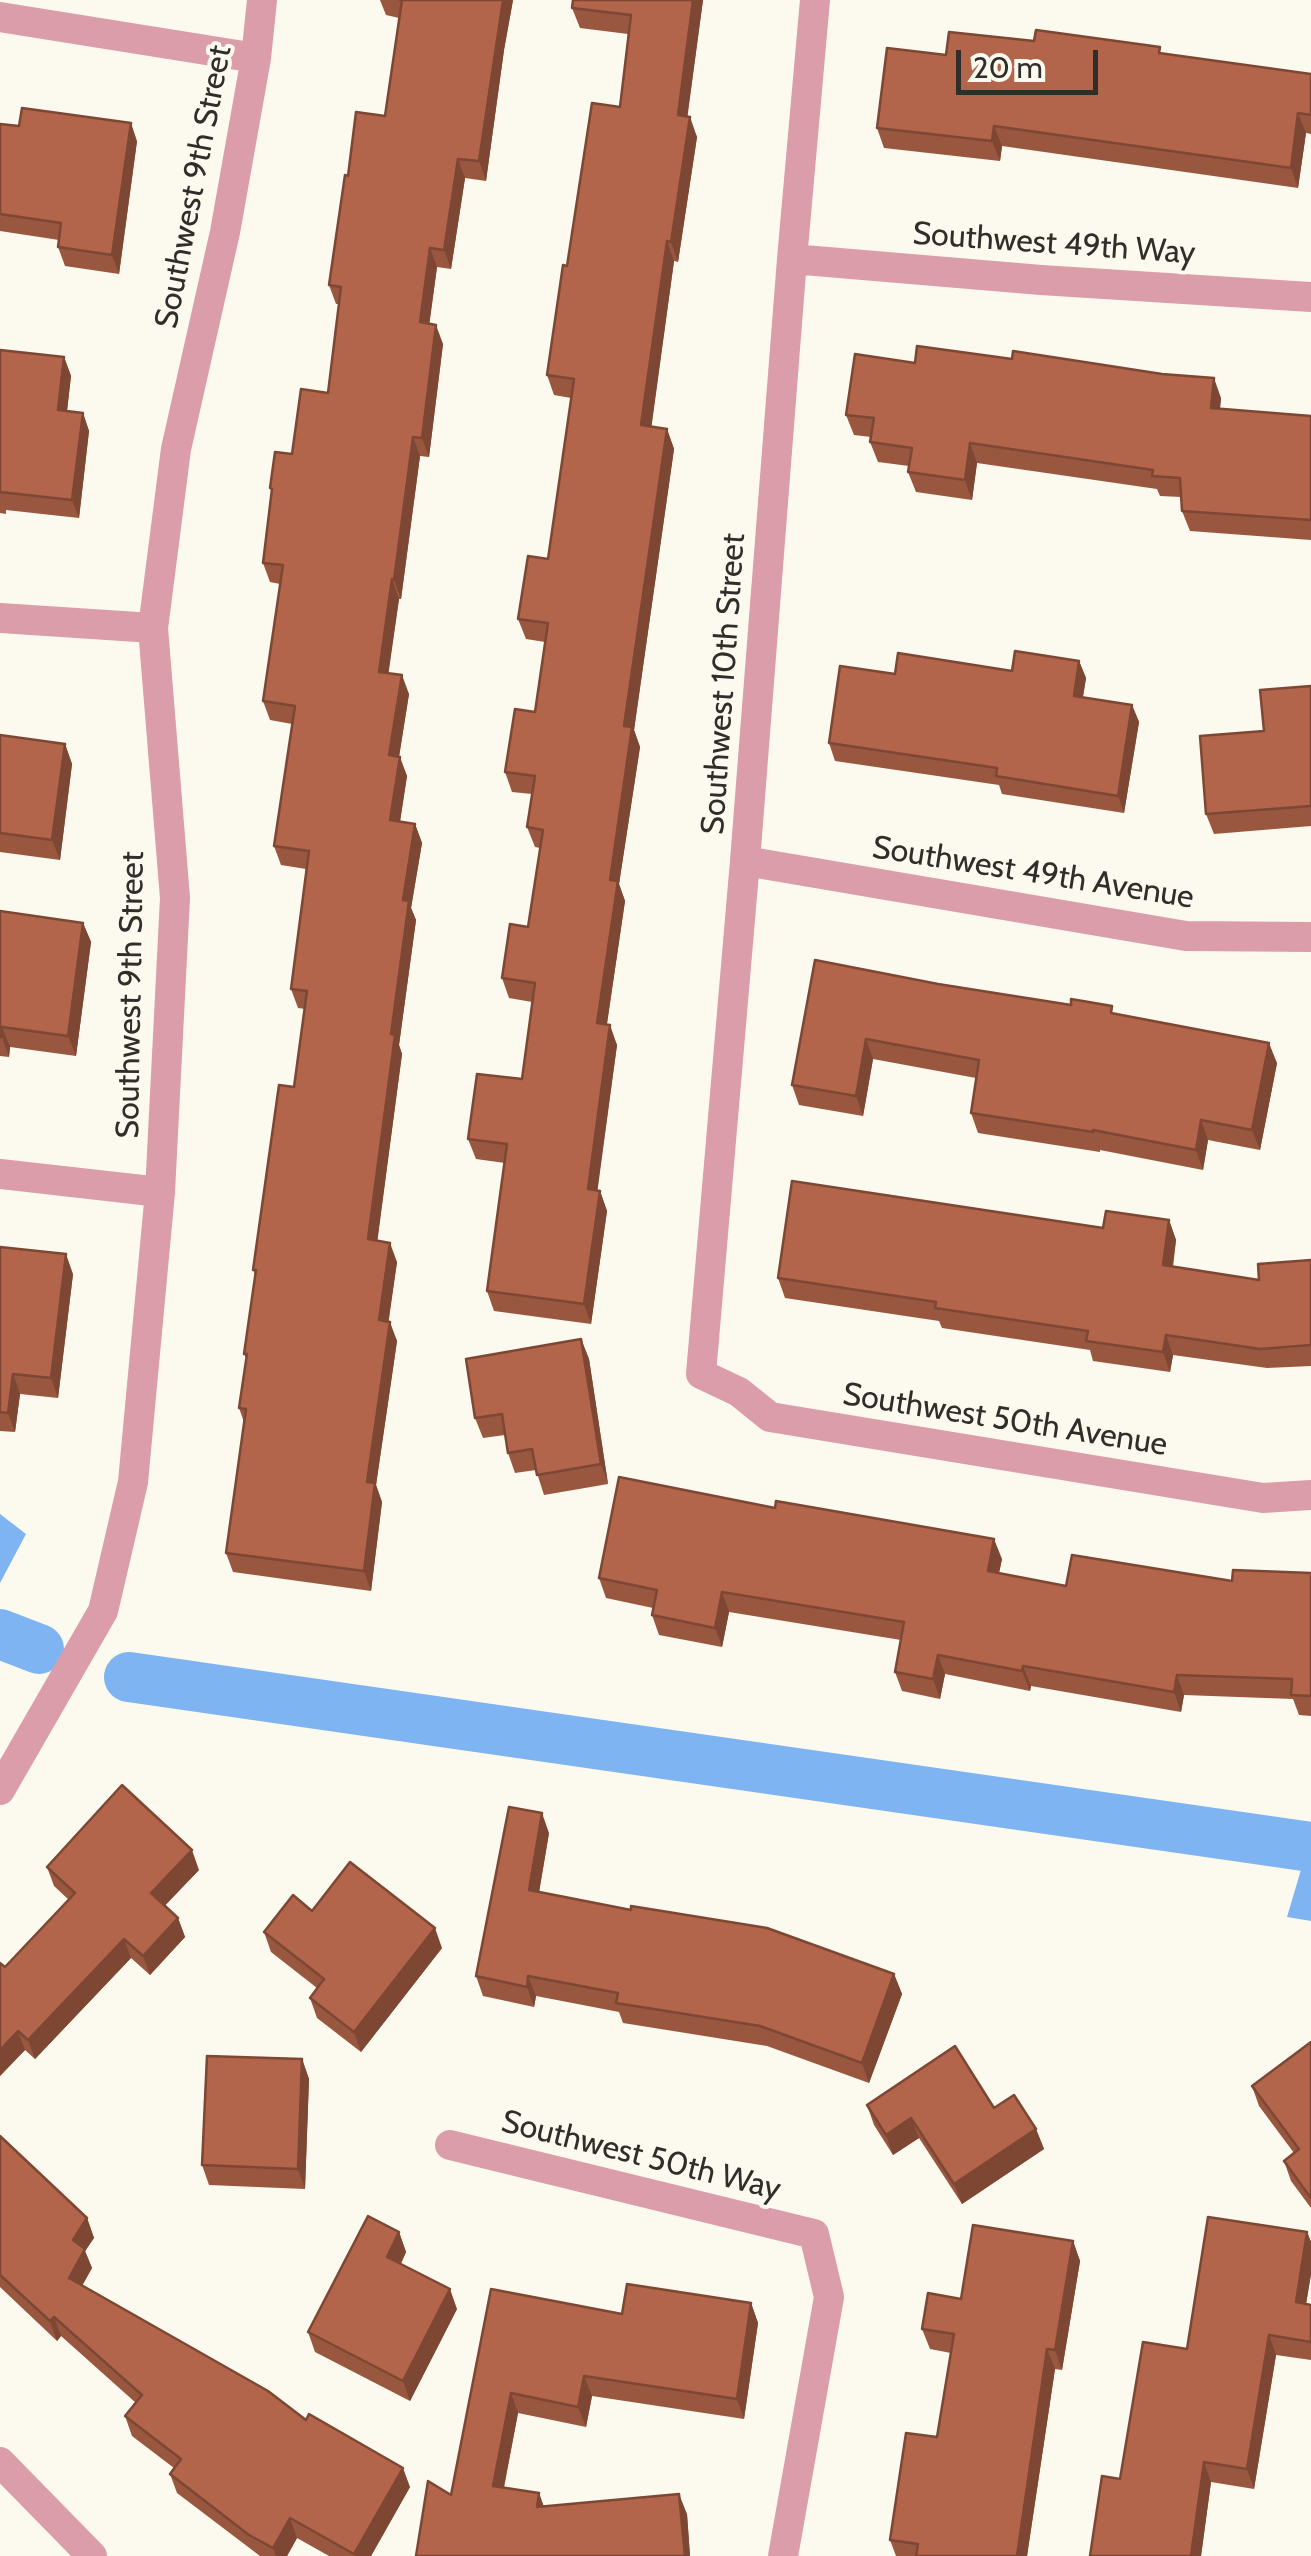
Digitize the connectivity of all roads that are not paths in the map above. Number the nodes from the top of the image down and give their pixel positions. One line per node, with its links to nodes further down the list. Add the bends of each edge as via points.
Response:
1 (262, 0): 4 (street, Southwest 9th Street)
2 (815, 0): 5 (street, Southwest 10th Street)
3 (0, 18): 4 (street)
4 (256, 58): 8 (street, Southwest 9th Street, via 226,232 176,448)
5 (792, 259): 6 (street, Southwest 49th Way); 9 (street, Southwest 10th Street)
6 (1311, 297)
7 (0, 618): 8 (street)
8 (153, 628): 12 (street, Southwest 9th Street, via 175,898)
9 (746, 861): 10 (street, Southwest 49th Avenue, via 1186,936); 13 (street, Southwest 10th Street)
10 (1311, 937)
11 (0, 1174): 12 (street)
12 (160, 1192): 15 (street, Southwest 9th Street, via 133,1482 104,1611)
13 (701, 1374): 14 (street, Southwest 50th Avenue, via 770,1417 1262,1498)
14 (1311, 1495)
15 (0, 1790)
16 (450, 2146): 19 (street, Southwest 50th Way, via 814,2234 829,2297)
17 (0, 2462): 18 (street)
18 (92, 2556)
19 (783, 2556)

